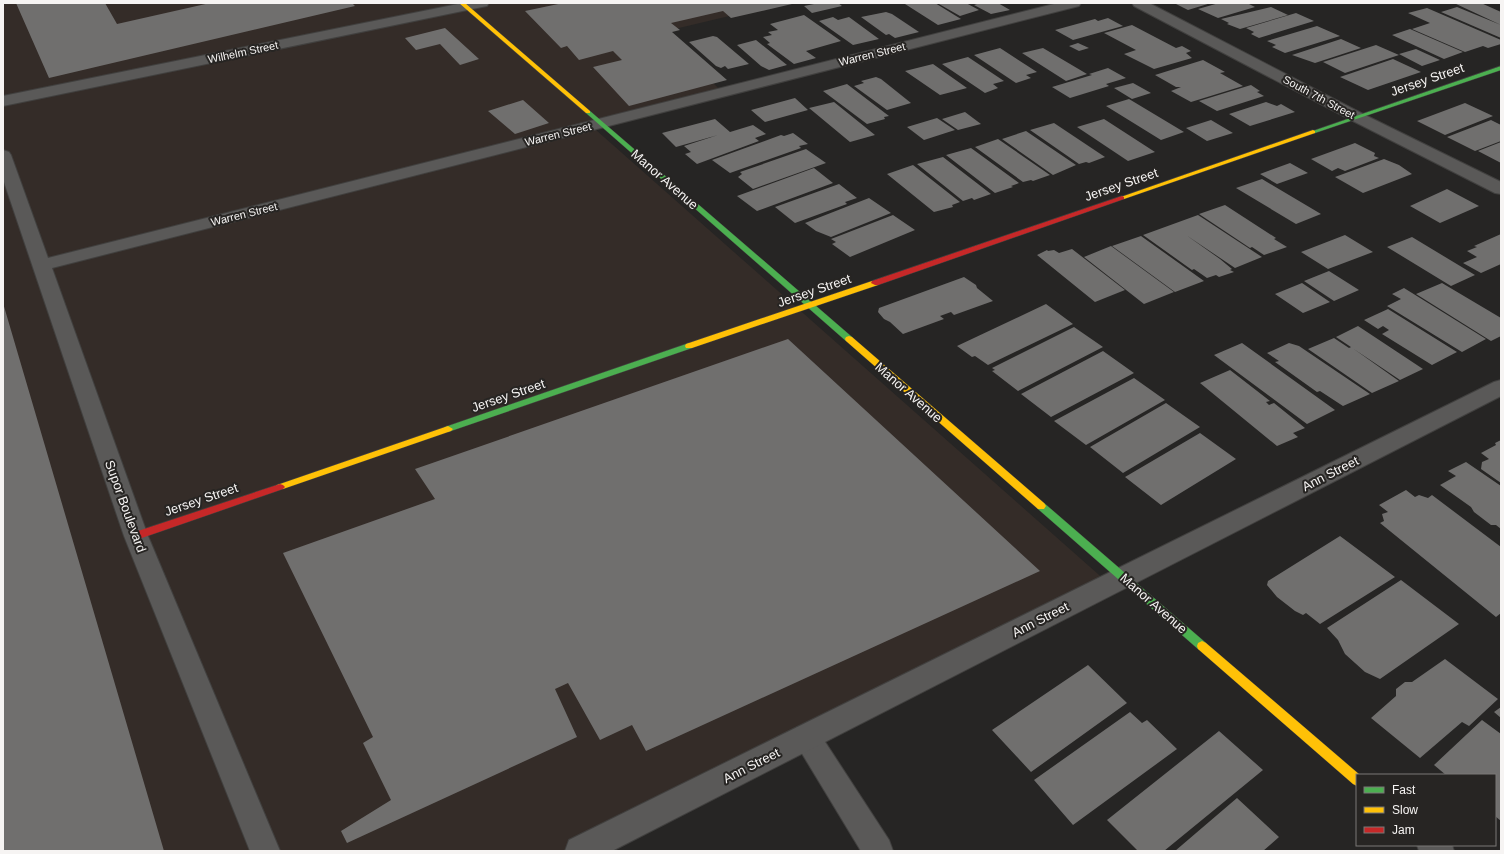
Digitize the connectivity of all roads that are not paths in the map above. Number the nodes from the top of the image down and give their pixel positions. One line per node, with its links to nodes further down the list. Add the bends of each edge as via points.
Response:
1 (482, 3): 4 (street, Wilhelm Street)
2 (1074, 3): 8 (street, Warren Street)
3 (1139, 3): 7 (street, South 7th Street)
4 (464, 5): 6 (street, Wilhelm Street); 8 (street, Manor Avenue)
5 (1501, 68): 7 (street, Jersey Street)
6 (3, 101)
7 (1357, 117): 10 (street, South 7th Street); 12 (street, Jersey Street)
8 (601, 123): 11 (street, Warren Street); 12 (street, Manor Avenue)
9 (3, 155): 11 (street, Supor Boulevard)
10 (1501, 189)
11 (41, 265): 14 (street, Supor Boulevard)
12 (809, 305): 14 (street, Jersey Street); 15 (street, Manor Avenue)
13 (1501, 387): 15 (street, Ann Street)
14 (136, 536): 18 (street, Supor Boulevard)
15 (1124, 577): 16 (street, Ann Street); 17 (street, Manor Avenue)
16 (806, 737): 19 (street, Ann Street); 20 (street)
17 (1356, 779)
18 (265, 851)
19 (580, 851)
20 (878, 851)

